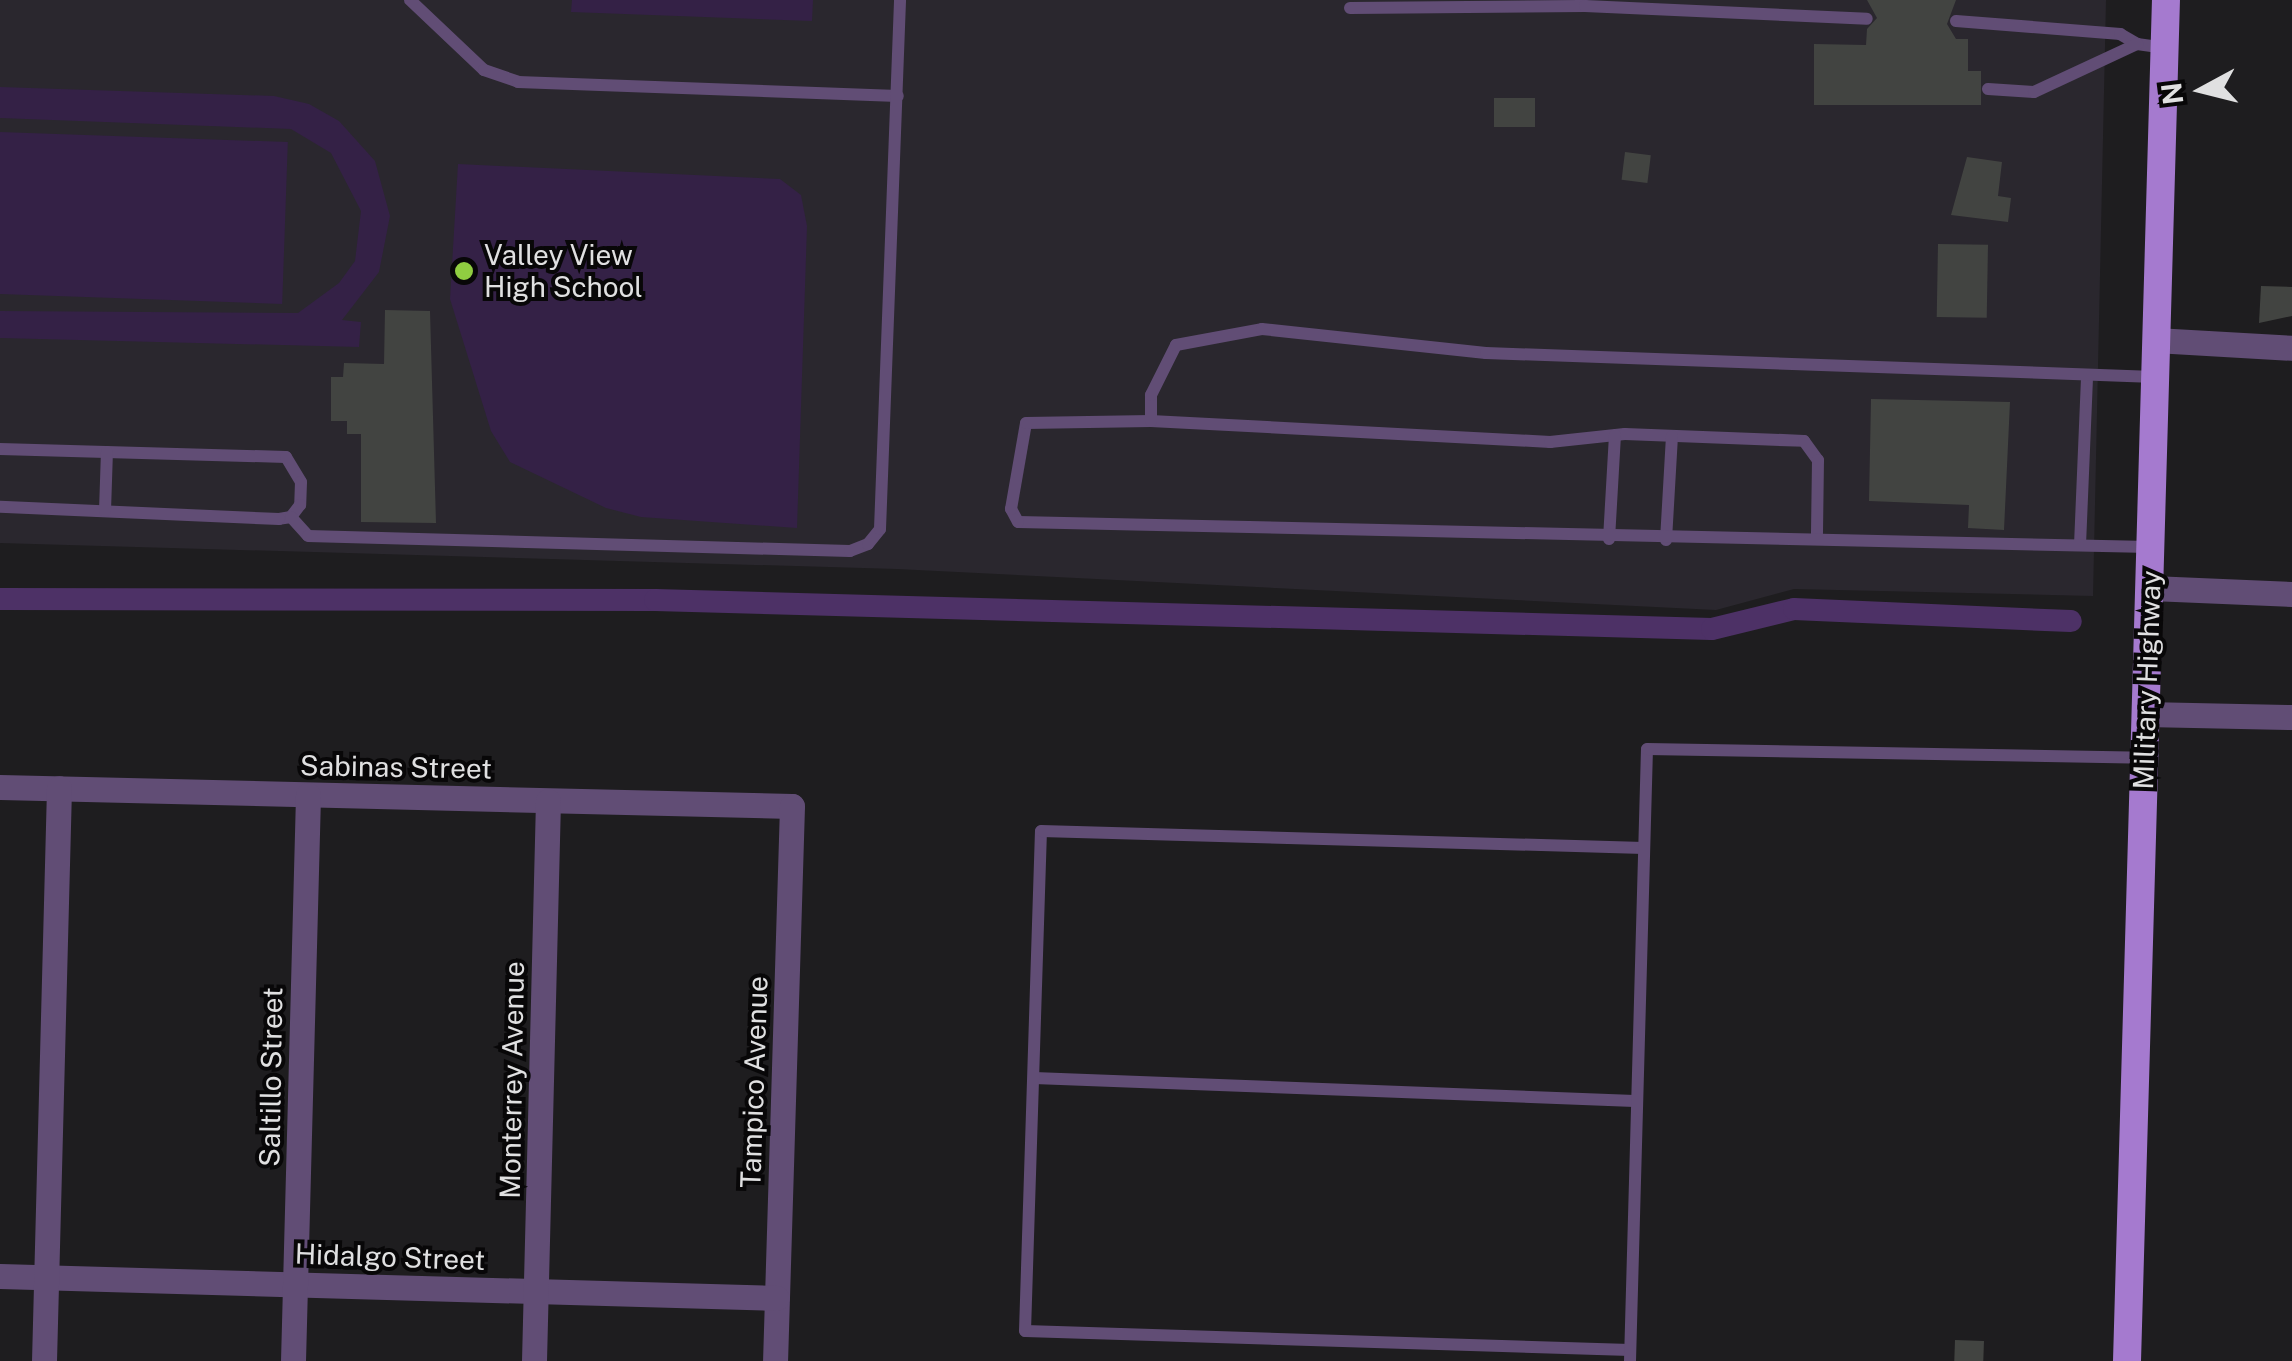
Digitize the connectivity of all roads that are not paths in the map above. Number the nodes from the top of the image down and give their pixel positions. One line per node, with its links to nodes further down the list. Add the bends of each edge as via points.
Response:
1 (410, 0): 10 (lane, via 484,70 518,82)
2 (900, 0): 10 (lane)
3 (2166, 0): 8 (main road, Military Highway)
4 (1350, 8): 5 (lane, via 1584,6)
5 (1868, 19)
6 (1956, 21): 7 (lane, via 2120,34)
7 (2137, 44): 8 (lane); 9 (lane, via 2034,92)
8 (2166, 48): 11 (main road, Military Highway)
9 (1988, 89)
10 (898, 96): 22 (lane, via 880,529 868,544 850,551 308,536)
11 (2155, 340): 12 (street); 14 (main road, Military Highway)
12 (2292, 348)
13 (2087, 374): 14 (lane); 15 (lane, via 1486,354 1262,330 1176,345 1151,395); 26 (lane)
14 (2155, 377): 27 (main road, Military Highway)
15 (1150, 420): 16 (lane, via 1550,442); 24 (lane, via 1026,424 1011,509 1018,522)
16 (1616, 435): 17 (lane); 24 (lane)
17 (1672, 436): 23 (lane, via 1804,441 1818,460); 25 (lane)
18 (0, 449): 19 (lane)
19 (107, 452): 21 (lane); 22 (lane, via 286,457 301,482 300,505)
20 (0, 507): 21 (lane)
21 (105, 512): 22 (lane)
22 (291, 517)
23 (1817, 536): 25 (lane); 26 (lane)
24 (1610, 538): 25 (lane)
25 (1666, 540)
26 (2080, 545): 27 (lane)
27 (2151, 547): 28 (main road, Military Highway)
28 (2151, 588): 29 (street); 30 (main road, Military Highway)
29 (2292, 594)
30 (2146, 714): 31 (street); 32 (main road, Military Highway)
31 (2292, 717)
32 (2144, 758): 38 (lane, via 1647,748); 51 (main road, Military Highway)
33 (0, 787): 34 (street, Sabinas Street)
34 (58, 788): 35 (street, Sabinas Street); 42 (street)
35 (308, 795): 36 (street, Sabinas Street); 43 (street, Saltillo Street)
36 (548, 801): 37 (street, Sabinas Street); 44 (street, Monterrey Avenue)
37 (792, 806): 45 (street, Tampico Avenue)
38 (1644, 848): 39 (lane, via 1041,830); 40 (lane)
39 (1034, 1078): 40 (lane); 46 (lane, via 1024,1331)
40 (1636, 1100): 46 (lane)
41 (0, 1276): 42 (street, Hidalgo Street)
42 (47, 1278): 43 (street, Hidalgo Street); 47 (street)
43 (296, 1282): 44 (street, Hidalgo Street); 48 (street, Saltillo Street)
44 (536, 1293): 45 (street, Hidalgo Street); 49 (street, Monterrey Avenue)
45 (777, 1298): 50 (street, Tampico Avenue)
46 (1630, 1356)
47 (44, 1361)
48 (293, 1361)
49 (534, 1361)
50 (775, 1361)
51 (2127, 1361)

